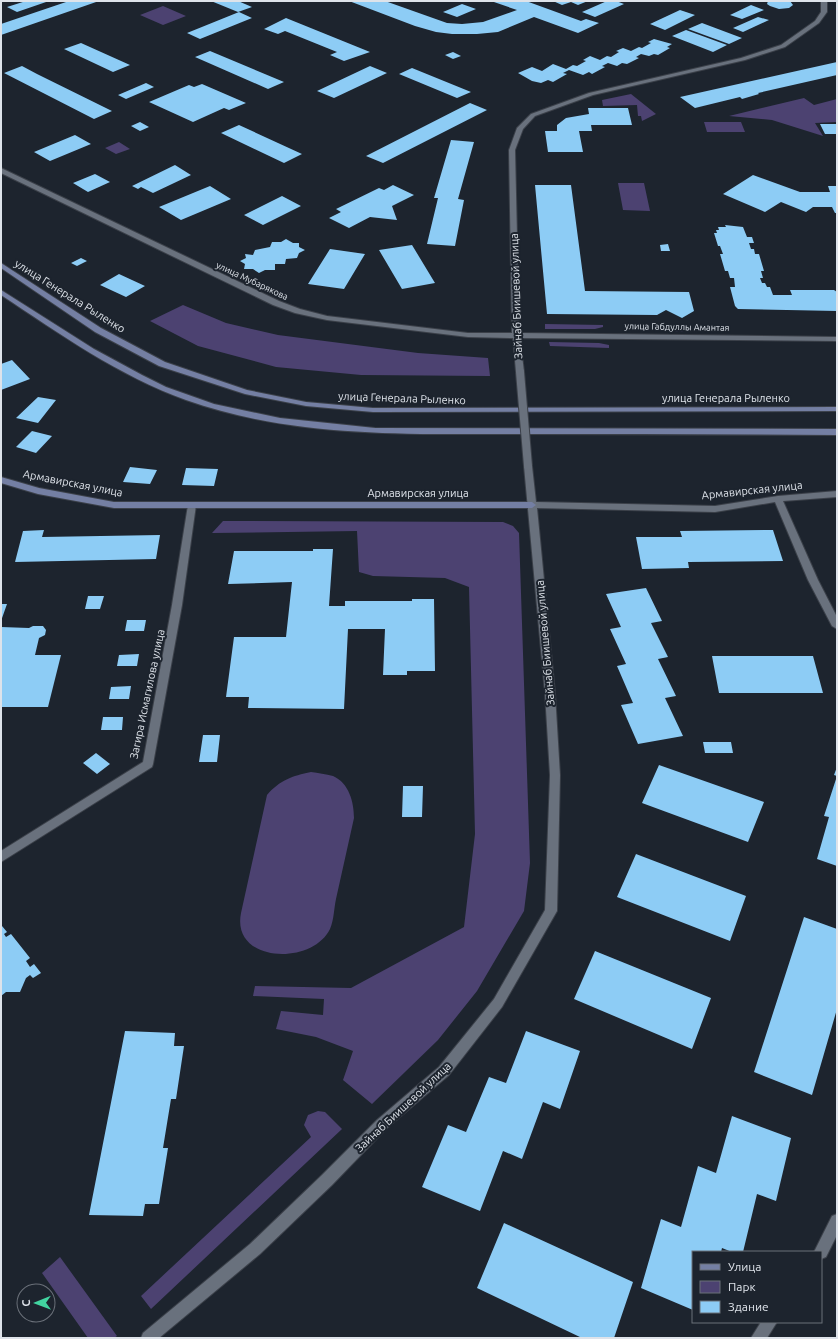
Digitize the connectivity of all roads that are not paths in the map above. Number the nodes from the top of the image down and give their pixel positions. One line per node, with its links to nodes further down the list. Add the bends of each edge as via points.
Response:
1 (824, 1): 5 (street, Зайнаб Биишевой улица, via 824,12 817,22 783,46 743,59 585,96 533,115 520,128 512,150)
2 (1, 170): 5 (street, улица Мубарякова, via 261,296 298,311 328,318 468,335)
3 (1, 266): 7 (main road, улица Генерала Рыленко, via 98,330 162,364 245,392 306,404 373,410)
4 (1, 292): 8 (main road, via 135,375 187,398 243,414 305,425 383,431)
5 (517, 336): 6 (street, улица Габдуллы Амантая); 13 (street, Зайнаб Биишевой улица, bridge)
6 (837, 339)
7 (837, 409)
8 (837, 432)
9 (1, 480): 12 (main road, Армавирская улица, via 38,491 114,505)
10 (837, 494): 11 (street, Армавирская улица)
11 (778, 499): 13 (street, Армавирская улица, via 716,509); 14 (street, via 813,580)
12 (192, 505): 13 (main road, Армавирская улица); 15 (street, Загира Исмагилова улица, via 148,764)
13 (532, 505): 19 (street, Зайнаб Биишевой улица, via 555,775 551,911 498,1003 444,1071 382,1124 255,1249)
14 (836, 621)
15 (1, 857)
16 (837, 1221): 17 (street)
17 (822, 1251)
18 (769, 1323): 20 (street)
19 (148, 1338)
20 (758, 1338)

